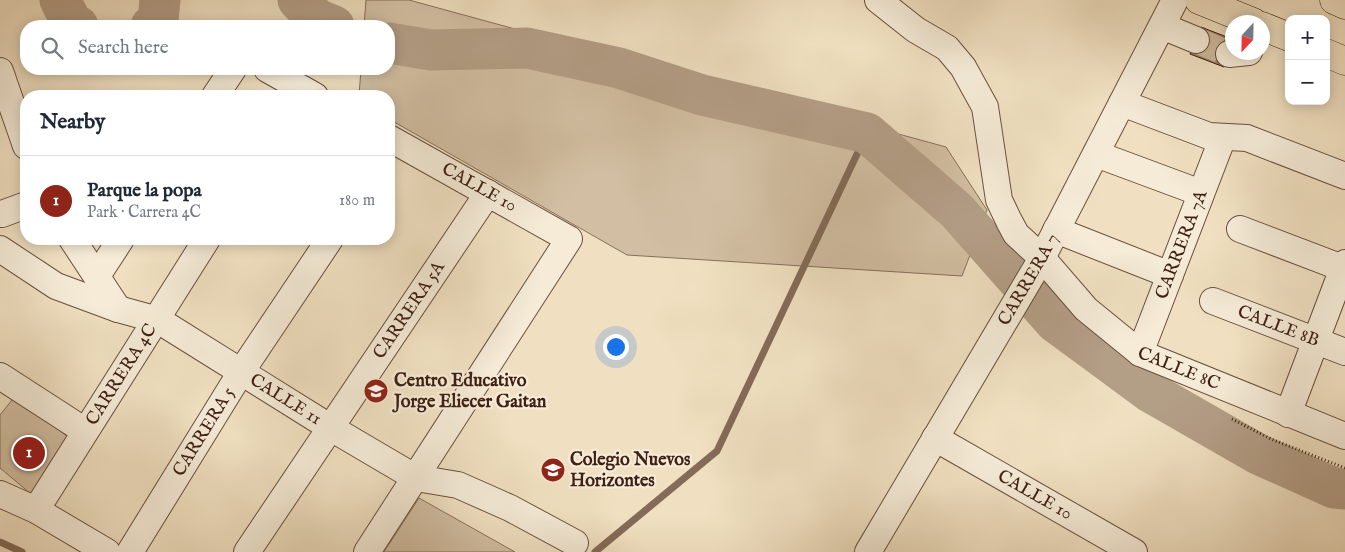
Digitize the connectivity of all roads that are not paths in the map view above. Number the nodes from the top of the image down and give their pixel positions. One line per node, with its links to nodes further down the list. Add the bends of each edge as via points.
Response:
1 (878, 0): 34 (street, CALLE 8C, via 916,30 947,48 974,83 985,107 998,200)
2 (1175, 0): 7 (street, CARRERA 7)
3 (1199, 0): 6 (highway)
4 (1334, 0): 5 (highway)
5 (1345, 5)
6 (1232, 15)
7 (1162, 26): 8 (street); 16 (street, CARRERA 7)
8 (1196, 40)
9 (1330, 55): 10 (highway)
10 (1345, 61)
11 (0, 71): 17 (street)
12 (229, 75): 14 (street)
13 (276, 75): 15 (street)
14 (219, 90)
15 (298, 90)
16 (1122, 103): 18 (street, via 1209,136); 21 (street, CARRERA 7)
17 (9, 124): 19 (street)
18 (1223, 137): 22 (street, via 1247,138); 24 (street, CARRERA 7A)
19 (20, 138)
20 (395, 145): 23 (street, CALLE 10)
21 (1096, 154): 24 (street); 28 (street, CARRERA 7)
22 (1345, 176)
23 (488, 193): 47 (street, CARRERA 5A); 51 (street, CALLE 10, via 569,239)
24 (1201, 193): 36 (street, CARRERA 7A)
25 (20, 207): 26 (street)
26 (2, 214)
27 (1240, 229): 35 (street)
28 (1056, 230): 34 (street, CARRERA 7); 36 (street)
29 (76, 245): 37 (street)
30 (117, 245): 37 (street)
31 (203, 245): 40 (street, CARRERA 4C)
32 (326, 245): 44 (street, CARRERA 5)
33 (0, 250): 39 (street, CALLE 11, via 56,286)
34 (1038, 265): 43 (street, CALLE 8C); 50 (street, CARRERA 7)
35 (1344, 267): 41 (street)
36 (1170, 275): 43 (street, CARRERA 7A)
37 (97, 276): 39 (street)
38 (1213, 301): 41 (street, CALLE 8B)
39 (118, 309): 40 (street, CALLE 11)
40 (158, 320): 44 (street, CALLE 11); 48 (street, CARRERA 4C)
41 (1316, 340): 42 (street, CALLE 8B); 46 (street)
42 (1345, 352)
43 (1140, 353): 46 (street, CALLE 8C)
44 (241, 372): 47 (street, CALLE 11); 56 (street, CARRERA 5)
45 (4, 386): 48 (street)
46 (1288, 414): 49 (street, CALLE 8C)
47 (332, 428): 51 (street, CALLE 11); 57 (street, CARRERA 5A)
48 (85, 431): 53 (street, CARRERA 4C)
49 (1345, 436)
50 (935, 438): 59 (street, CARRERA 7); 60 (street, CALLE 10)
51 (416, 478): 54 (street, CALLE 11, via 458,485); 58 (street)
52 (0, 494): 53 (street)
53 (36, 510): 55 (street)
54 (575, 543)
55 (107, 552)
56 (130, 552)
57 (247, 552)
58 (367, 552)
59 (868, 552)
60 (1134, 552)

